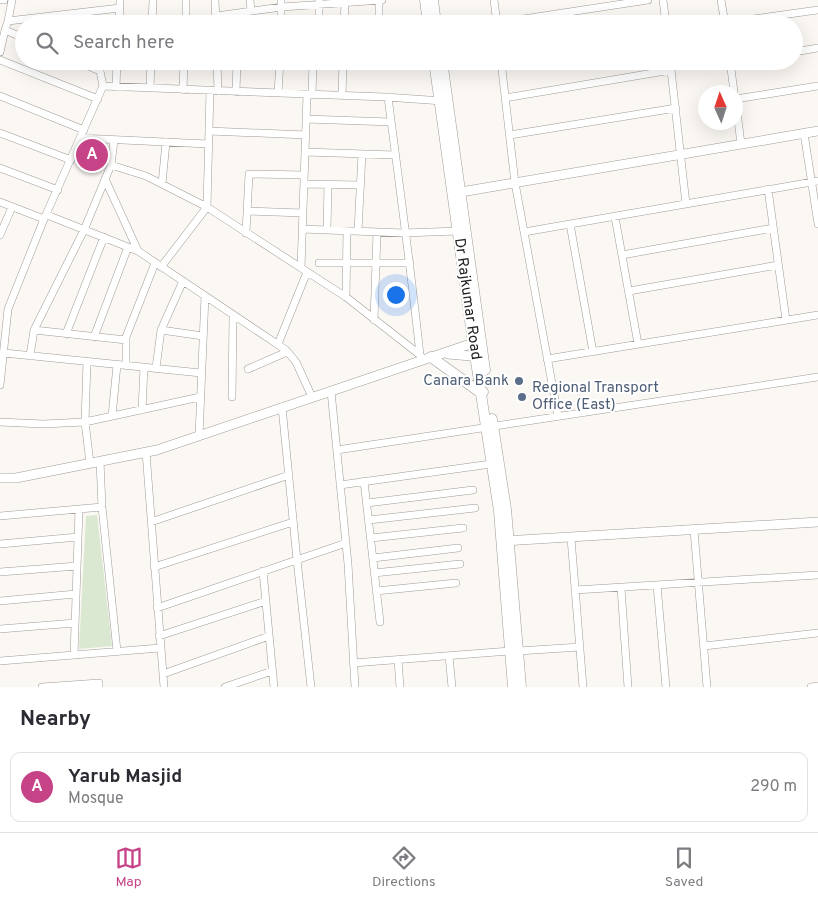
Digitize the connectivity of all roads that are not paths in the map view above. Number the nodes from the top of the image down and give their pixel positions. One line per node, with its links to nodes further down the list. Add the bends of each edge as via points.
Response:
1 (0, 0): 2 (street)
2 (4, 0)
3 (12, 0): 41 (street)
4 (120, 0): 20 (street)
5 (153, 0): 25 (street)
6 (186, 0): 26 (street)
7 (215, 0): 27 (street)
8 (250, 0): 22 (street)
9 (381, 0): 16 (street); 32 (street)
10 (425, 0): 33 (main road)
11 (433, 0): 34 (main road)
12 (494, 0): 35 (street)
13 (648, 0): 36 (street)
14 (663, 0): 37 (street)
15 (721, 0): 38 (street)
16 (370, 1): 18 (street)
17 (319, 2): 18 (street); 19 (street); 30 (street)
18 (345, 2): 31 (street)
19 (282, 3): 22 (street)
20 (120, 8): 23 (street); 24 (street)
21 (818, 10): 39 (street)
22 (248, 12): 28 (street); 29 (street)
23 (60, 15)
24 (120, 15)
25 (152, 15)
26 (186, 15)
27 (216, 15)
28 (236, 15)
29 (247, 15)
30 (319, 15)
31 (344, 15)
32 (380, 15)
33 (427, 15)
34 (435, 15)
35 (496, 15)
36 (550, 15)
37 (665, 15)
38 (724, 15)
39 (785, 15)
40 (15, 20): 41 (street)
41 (8, 21): 42 (street)
42 (5, 30): 43 (street); 46 (street)
43 (15, 34)
44 (818, 48): 45 (street)
45 (803, 50)
46 (0, 52)
47 (0, 60): 48 (street)
48 (15, 66)
49 (25, 70): 79 (street)
50 (98, 70): 65 (street)
51 (117, 70): 67 (street)
52 (151, 70): 68 (street)
53 (184, 70): 69 (street)
54 (216, 70): 70 (street)
55 (237, 70): 71 (street)
56 (279, 70): 72 (street)
57 (312, 70): 73 (street)
58 (343, 70): 75 (street)
59 (436, 70): 80 (main road, Dr Rajkumar Road)
60 (442, 70): 80 (main road, Dr Rajkumar Road)
61 (502, 70): 77 (street)
62 (671, 70): 77 (street); 81 (street)
63 (733, 70): 64 (street)
64 (734, 85)
65 (103, 86): 67 (street); 79 (street)
66 (818, 86): 78 (street)
67 (116, 87): 68 (street)
68 (150, 88): 69 (street)
69 (183, 90): 70 (street)
70 (214, 90): 71 (street); 86 (street)
71 (236, 92): 72 (street)
72 (278, 93): 73 (street)
73 (310, 94): 75 (street); 82 (street)
74 (0, 96): 84 (street)
75 (342, 96): 76 (street)
76 (388, 97): 80 (street); 83 (street)
77 (505, 98): 91 (street)
78 (743, 98)
79 (98, 99): 84 (street)
80 (443, 101): 114 (main road, Dr Rajkumar Road)
81 (676, 108): 91 (street); 99 (street)
82 (306, 119): 83 (street); 90 (street)
83 (391, 122): 100 (street)
84 (84, 130): 92 (street)
85 (739, 130): 96 (street)
86 (209, 131): 90 (street); 95 (street)
87 (818, 131): 89 (street)
88 (0, 133): 101 (street)
89 (804, 133): 96 (street); 106 (street)
90 (306, 134): 97 (street)
91 (510, 136): 107 (street)
92 (80, 138): 93 (street); 101 (street)
93 (114, 140): 94 (street); 102 (street)
94 (166, 142): 95 (street); 108 (street)
95 (208, 144): 118 (street)
96 (741, 144): 99 (street)
97 (305, 152): 98 (street); 104 (street)
98 (362, 154): 100 (street); 111 (street)
99 (682, 154): 107 (street); 116 (street)
100 (395, 155): 135 (street)
101 (71, 160): 113 (street)
102 (110, 165): 105 (street); 108 (street)
103 (0, 168): 113 (street)
104 (304, 175): 109 (street); 119 (street, via 249,174)
105 (105, 179): 127 (street); 139 (street)
106 (815, 182): 112 (street); 124 (street)
107 (515, 183): 114 (street); 133 (street)
108 (162, 184): 118 (street)
109 (304, 184): 110 (street); 120 (street)
110 (328, 184): 111 (street); 128 (street)
111 (360, 185): 130 (street)
112 (768, 189): 116 (street); 125 (street)
113 (58, 190): 122 (street)
114 (456, 193): 131 (main road, Dr Rajkumar Road); 163 (main road, Dr Rajkumar Road)
115 (0, 202): 117 (street)
116 (686, 204): 121 (street)
117 (12, 207): 122 (street); 136 (street)
118 (207, 207): 134 (street); 145 (street)
119 (247, 211): 120 (street); 134 (street)
120 (303, 213): 126 (street)
121 (615, 216): 123 (street); 140 (street)
122 (46, 217): 127 (street); 156 (street)
123 (570, 224): 133 (street); 167 (street)
124 (818, 224)
125 (773, 228): 140 (street); 146 (street)
126 (302, 229): 128 (street); 147 (street)
127 (84, 230): 137 (street); 157 (street)
128 (327, 230): 129 (street)
129 (347, 231): 130 (street); 143 (street)
130 (358, 231): 132 (street)
131 (458, 231): 135 (street); 163 (main road, Dr Rajkumar Road)
132 (377, 232): 135 (street); 144 (street)
133 (524, 232): 173 (street)
134 (246, 233): 147 (street)
135 (404, 233): 142 (street)
136 (0, 235)
137 (104, 238): 138 (street); 159 (street)
138 (128, 247): 139 (street); 161 (street)
139 (138, 251): 145 (street)
140 (622, 255): 149 (street)
141 (319, 263): 143 (street)
142 (410, 263): 144 (street); 171 (street)
143 (347, 264): 144 (street); 151 (street)
144 (377, 264): 154 (street)
145 (158, 265): 148 (street); 162 (street)
146 (778, 265): 149 (street); 155 (street)
147 (304, 270): 151 (street); 164 (street)
148 (183, 281): 150 (street); 158 (street)
149 (629, 291): 165 (street)
150 (205, 296): 152 (street); 160 (street)
151 (346, 297): 154 (street)
152 (233, 315): 164 (street); 187 (street)
153 (818, 315): 155 (street)
154 (374, 320): 171 (street)
155 (786, 320): 165 (street)
156 (4, 321): 168 (street)
157 (34, 330): 159 (street); 170 (street)
158 (162, 330): 160 (street); 178 (street)
159 (66, 334): 161 (street)
160 (202, 336): 181 (street)
161 (94, 337): 162 (street)
162 (126, 340): 176 (street)
163 (477, 342): 169 (street); 172 (main road, Dr Rajkumar Road)
164 (278, 344): 166 (street)
165 (638, 344): 167 (street)
166 (287, 352): 179 (street); 188 (street, via 296,362)
167 (593, 352): 173 (street)
168 (4, 353): 170 (street); 180 (street)
169 (445, 354): 171 (street); 172 (street)
170 (30, 356): 174 (street)
171 (425, 357): 184 (street); 185 (main road)
172 (479, 357): 185 (main road, Dr Rajkumar Road)
173 (547, 359): 192 (street)
174 (87, 362): 175 (street); 194 (street)
175 (117, 365): 176 (street); 191 (street)
176 (126, 365): 177 (street)
177 (144, 367): 178 (street); 190 (street)
178 (156, 368): 181 (street)
179 (248, 369)
180 (1, 372): 183 (street)
181 (201, 372): 186 (street)
182 (818, 377): 192 (street)
183 (0, 385)
184 (331, 391): 188 (street); 197 (street)
185 (485, 392): 195 (main road, Dr Rajkumar Road)
186 (200, 397): 190 (street); 196 (street)
187 (232, 397)
188 (312, 398): 189 (street)
189 (282, 407): 196 (street); 202 (street)
190 (142, 410): 191 (street)
191 (112, 416): 194 (street)
192 (558, 416): 195 (street)
193 (0, 422): 194 (street)
194 (85, 422): 200 (street)
195 (490, 427): 197 (street); 201 (main road, Dr Rajkumar Road); 221 (main road, Dr Rajkumar Road, via 506,509)
196 (199, 436): 198 (street)
197 (336, 450): 205 (street)
198 (146, 452): 199 (street); 213 (street)
199 (100, 461): 200 (street); 208 (street)
200 (90, 463): 203 (street, via 16,478)
201 (491, 464): 204 (street); 221 (main road, Dr Rajkumar Road)
202 (289, 475): 213 (street); 214 (street)
203 (0, 478)
204 (364, 481): 205 (street); 207 (street)
205 (340, 485): 222 (street)
206 (473, 490): 207 (street)
207 (366, 503): 212 (street)
208 (102, 507): 210 (street); 253 (street)
209 (475, 508): 212 (street)
210 (79, 510): 211 (street); 218 (street)
211 (0, 516)
212 (369, 520): 219 (street)
213 (151, 522): 229 (street)
214 (293, 522): 226 (street); 229 (street)
215 (818, 522): 217 (street)
216 (463, 528): 219 (street)
217 (694, 530): 220 (street); 235 (street)
218 (78, 537): 223 (street); 228 (street)
219 (371, 538): 225 (street)
220 (571, 538): 221 (street); 238 (street)
221 (505, 541): 254 (main road, Dr Rajkumar Road)
222 (346, 543): 226 (street); 259 (street)
223 (0, 544)
224 (458, 548): 225 (street)
225 (372, 558): 232 (street)
226 (297, 560): 231 (street); 268 (street)
227 (460, 564): 232 (street)
228 (77, 566): 230 (street); 240 (street)
229 (154, 567): 243 (street)
230 (0, 572)
231 (263, 572): 242 (street); 243 (street)
232 (374, 573): 239 (street)
233 (818, 576): 235 (street)
234 (456, 583): 239 (street)
235 (698, 583): 236 (street); 250 (street)
236 (657, 585): 237 (street); 276 (street)
237 (621, 588): 238 (street); 275 (street)
238 (575, 590): 251 (street)
239 (376, 591): 244 (street)
240 (76, 594): 241 (street); 245 (street)
241 (0, 601)
242 (266, 601): 248 (street); 249 (street)
243 (157, 608): 248 (street)
244 (380, 622)
245 (75, 623): 246 (street); 255 (street)
246 (0, 629)
247 (818, 633): 250 (street)
248 (160, 636): 252 (street)
249 (269, 636): 260 (street); 261 (street)
250 (704, 646): 277 (street)
251 (580, 647): 254 (street); 274 (street)
252 (160, 648): 253 (street); 261 (street)
253 (117, 651): 255 (street)
254 (514, 651): 256 (street); 272 (main road, Dr Rajkumar Road); 273 (main road, Dr Rajkumar Road)
255 (74, 655): 258 (street)
256 (449, 656): 257 (street); 271 (street)
257 (398, 660): 259 (street); 270 (street)
258 (0, 661)
259 (353, 663): 269 (street)
260 (272, 672): 266 (street); 267 (street)
261 (163, 674): 265 (street)
262 (818, 686): 278 (street)
263 (42, 687): 264 (street, via 99,683)
264 (99, 687)
265 (164, 687)
266 (225, 687)
267 (274, 687)
268 (311, 687)
269 (355, 687)
270 (400, 687)
271 (452, 687)
272 (513, 687)
273 (521, 687)
274 (583, 687)
275 (628, 687)
276 (666, 687)
277 (707, 687)
278 (811, 687)

